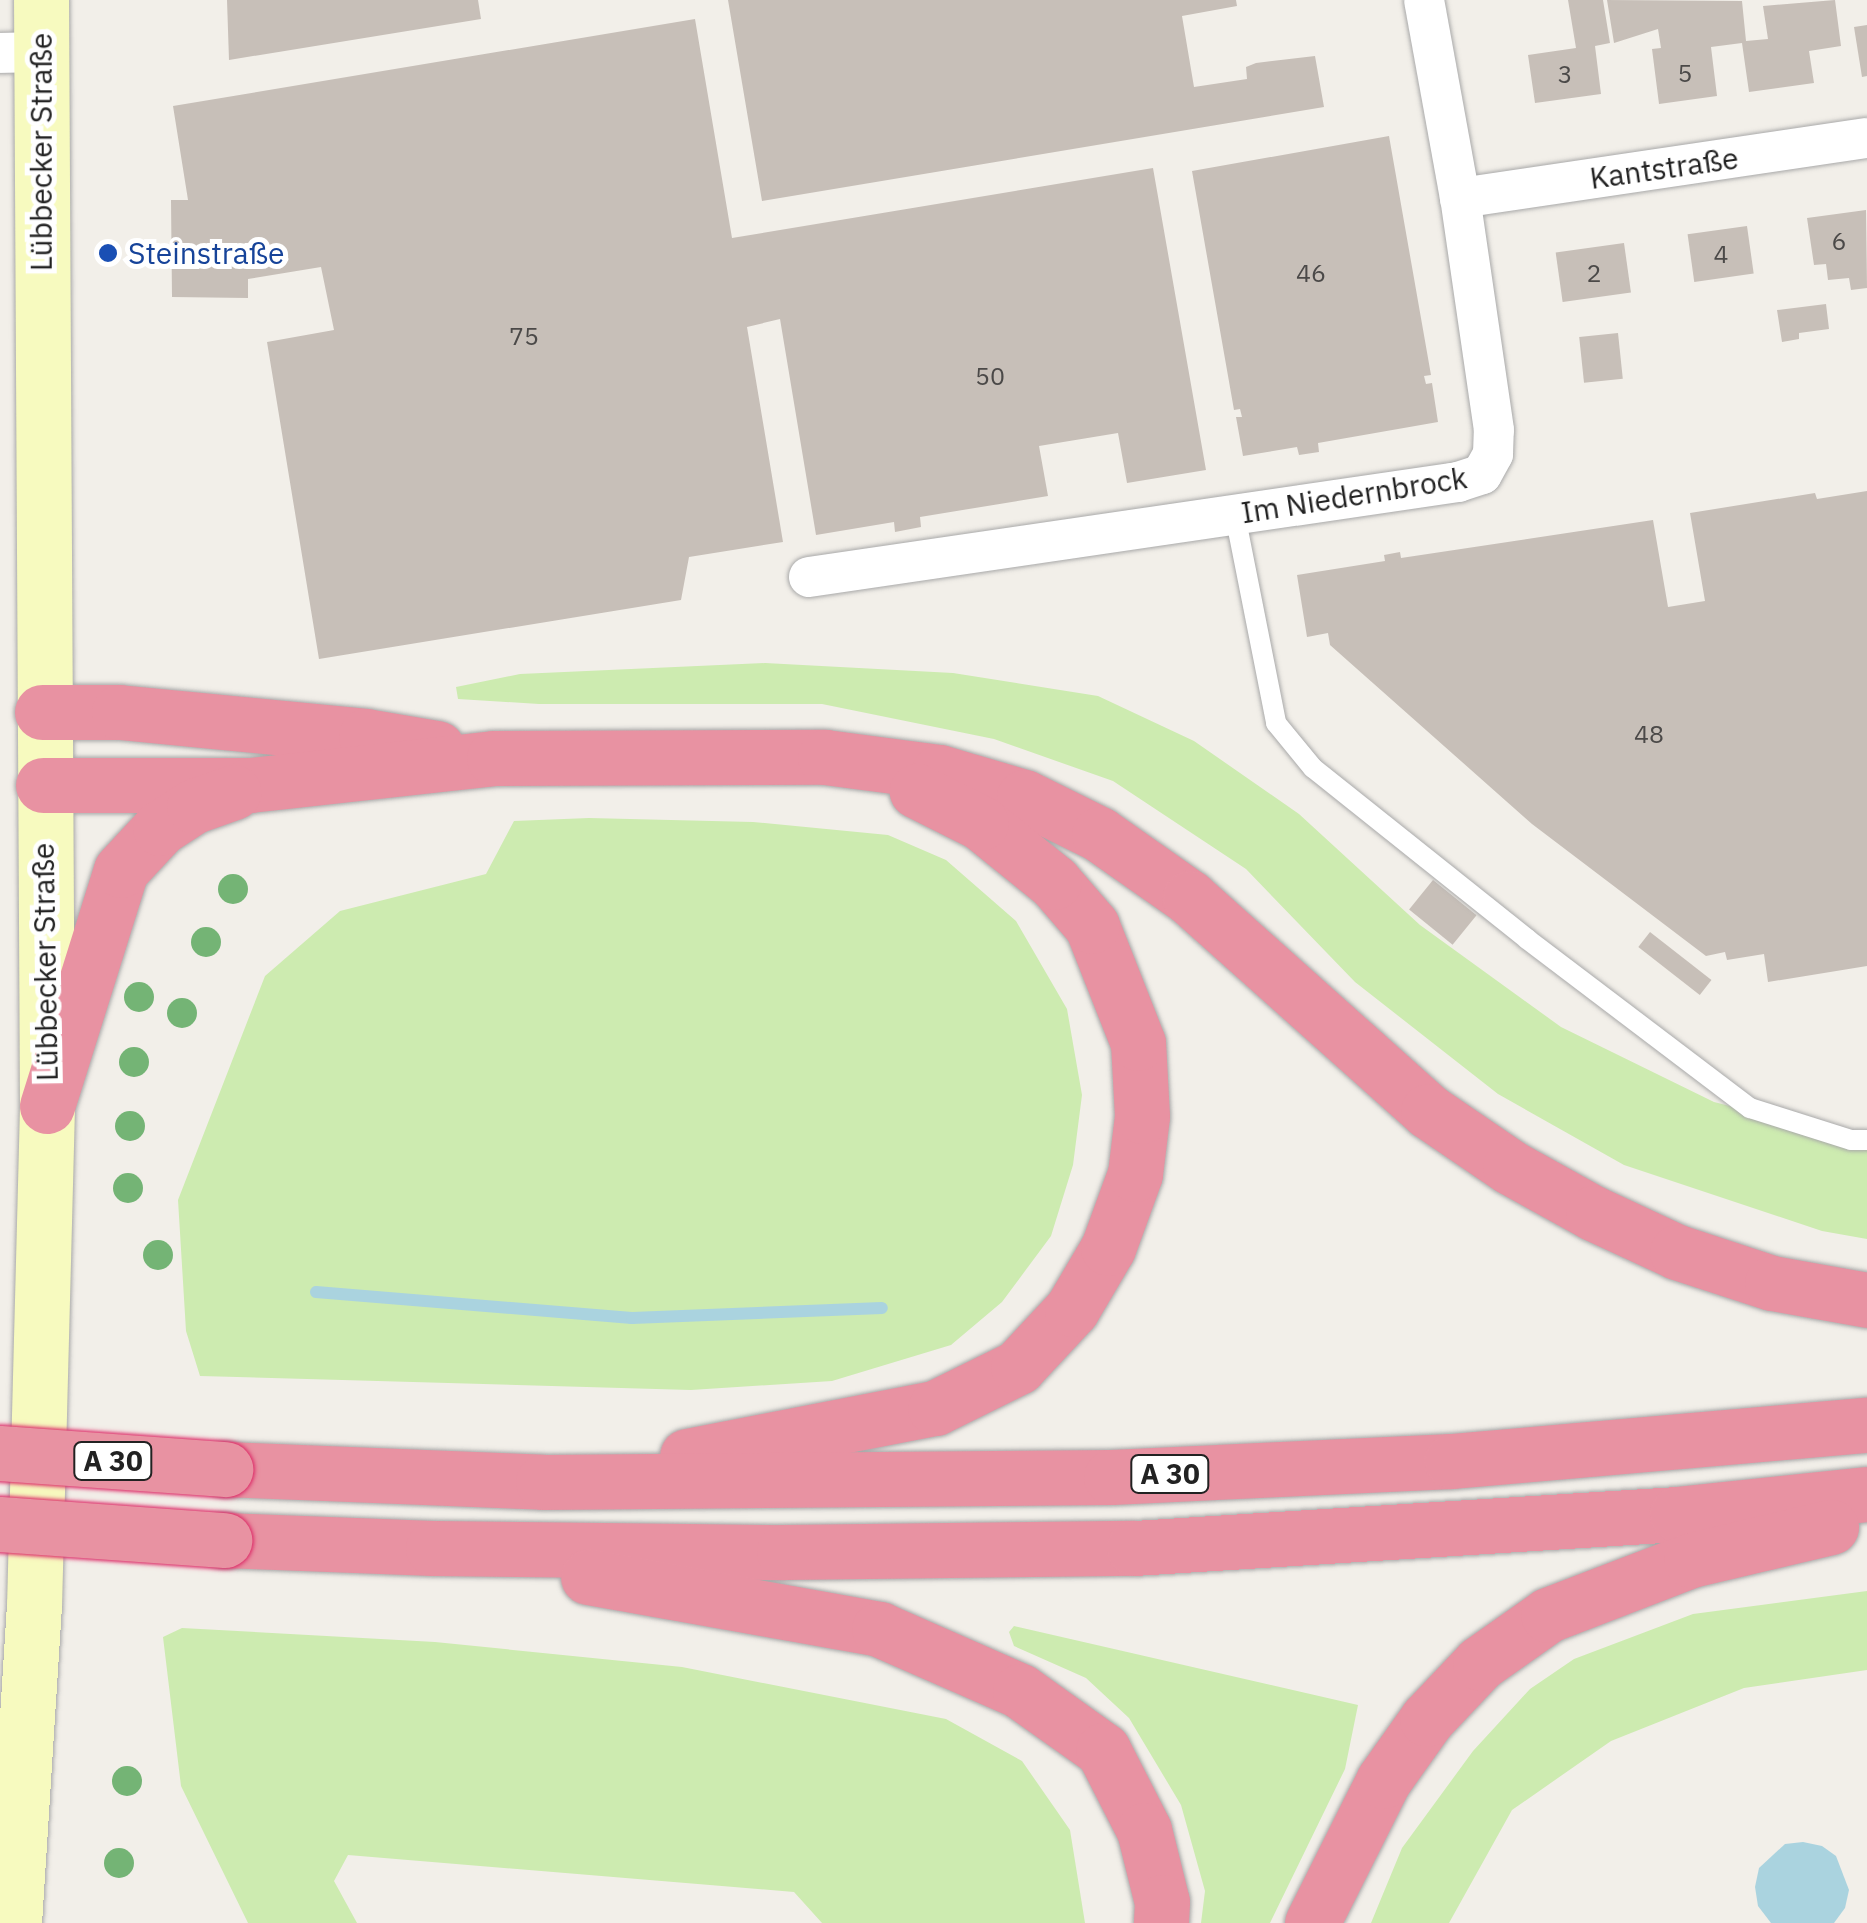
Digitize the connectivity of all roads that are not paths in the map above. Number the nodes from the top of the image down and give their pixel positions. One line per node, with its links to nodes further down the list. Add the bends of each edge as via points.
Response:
1 (1424, 0): 4 (street, Im Niedernbrock)
2 (27, 35): 7 (main road, Lübbecker Straße)
3 (1867, 138): 4 (street, Kantstraße)
4 (1460, 198): 5 (street, Im Niedernbrock, via 1494,430 1494,454 1482,474)
5 (1234, 515): 6 (street, Im Niedernbrock); 13 (lane, via 1276,723 1313,768 1750,1108)
6 (809, 577)
7 (42, 712): 9 (highway, via 119,712 366,736); 10 (main road, Lübbecker Straße)
8 (825, 757): 9 (highway); 14 (highway, via 939,772 1024,797 1098,834 1190,898 1428,1111 1510,1166 1677,1252 1772,1282); 17 (highway, via 905,785 981,823 1054,882 1092,926 1138,1043 1142,1116 1136,1174 1108,1248 1072,1310 1018,1367 935,1408)
9 (494, 758): 11 (highway)
10 (43, 786): 11 (highway); 12 (main road, Lübbecker Straße)
11 (250, 786): 12 (highway, via 194,806 160,828 122,870)
12 (47, 1106): 22 (main road, Lübbecker Straße, via 34,1607)
13 (1867, 1140)
14 (1867, 1300)
15 (1867, 1424): 17 (highway, A 30, via 1452,1460 1111,1477)
16 (0, 1454): 17 (highway, A 30, bridge)
17 (543, 1482)
18 (1867, 1494): 21 (highway, via 1677,1514 1134,1548)
19 (1867, 1518): 24 (highway, via 1691,1560 1548,1615 1480,1663 1427,1720 1383,1782)
20 (0, 1524): 21 (highway, bridge)
21 (433, 1548): 23 (highway, via 879,1630 1020,1691 1104,1750 1144,1830)
22 (14, 1923)
23 (1161, 1923)
24 (1312, 1923)

